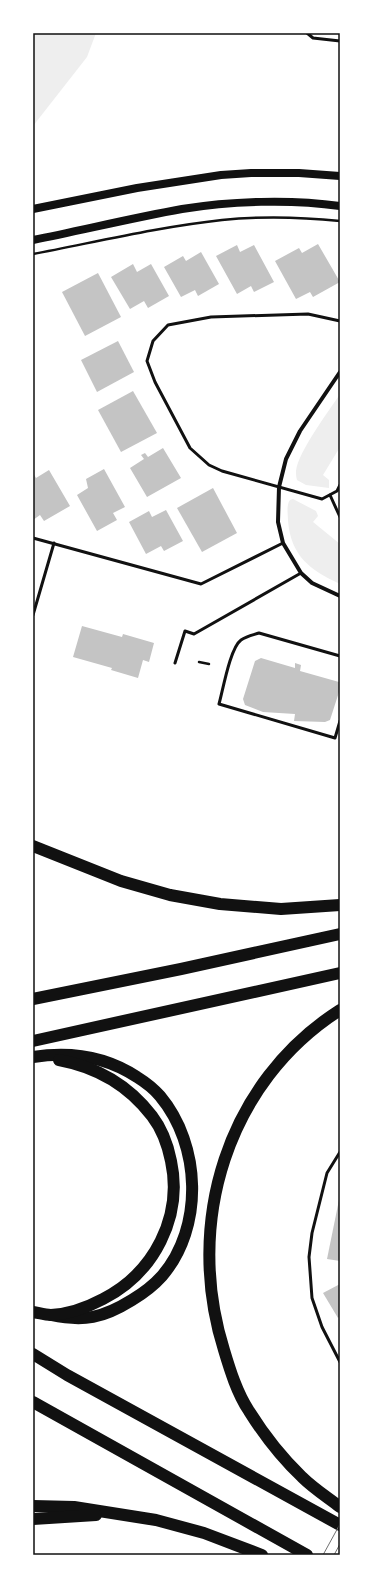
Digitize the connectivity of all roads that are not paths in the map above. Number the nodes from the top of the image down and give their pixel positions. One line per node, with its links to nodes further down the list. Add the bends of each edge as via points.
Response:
1 (307, 33): 2 (lane, via 313,38)
2 (340, 41)
3 (340, 176): 5 (main road, via 275,173 221,175)
4 (340, 206): 6 (main road, via 294,202 240,203 184,209)
5 (33, 208)
6 (33, 240)
7 (340, 321): 10 (lane, via 308,314 211,317 168,324 152,341 147,361 155,382 190,448 210,465 222,471)
8 (340, 372): 10 (street, via 300,431 286,459)
9 (340, 485): 11 (lane, via 337,491)
10 (279, 486): 11 (lane, via 322,499); 14 (street, via 278,522)
11 (330, 495): 12 (lane)
12 (340, 517)
13 (33, 538): 15 (lane)
14 (283, 542): 15 (lane, via 200,584); 16 (street)
15 (54, 543): 18 (lane)
16 (301, 573): 17 (street, via 312,583); 20 (lane, via 194,634 185,631)
17 (340, 596)
18 (33, 615)
19 (340, 656): 21 (lane, via 259,633 248,636 240,640 234,649 219,704 334,738)
20 (175, 664)
21 (340, 721)
22 (33, 846): 23 (highway, via 121,881 170,895 220,904 281,908)
23 (340, 905)
24 (340, 934): 26 (highway)
25 (340, 973): 28 (highway)
26 (33, 999)
27 (340, 1010): 37 (highway, via 320,1022 269,1073 233,1133 214,1201 209,1269 212,1304 220,1337 231,1373 248,1410 274,1447 302,1478)
28 (33, 1041)
29 (36, 1056): 32 (highway, via 77,1063 122,1085 153,1117 169,1152 174,1176 174,1196 165,1232 142,1271 115,1293 92,1304 72,1311); 32 (highway, via 77,1054 102,1059 143,1080 160,1095 171,1111 187,1148 192,1172 192,1197 184,1237 162,1276 142,1294 103,1314 88,1319)
30 (340, 1152): 34 (lane, via 327,1173 309,1257 312,1298 322,1327)
31 (33, 1312): 32 (highway)
32 (51, 1314)
33 (33, 1354): 40 (highway)
34 (340, 1362)
35 (33, 1402): 42 (highway)
36 (33, 1506): 38 (highway, via 74,1507)
37 (340, 1507)
38 (113, 1514): 39 (highway); 41 (highway, via 156,1520 204,1533)
39 (33, 1519)
40 (340, 1525)
41 (262, 1555)
42 (307, 1555)

